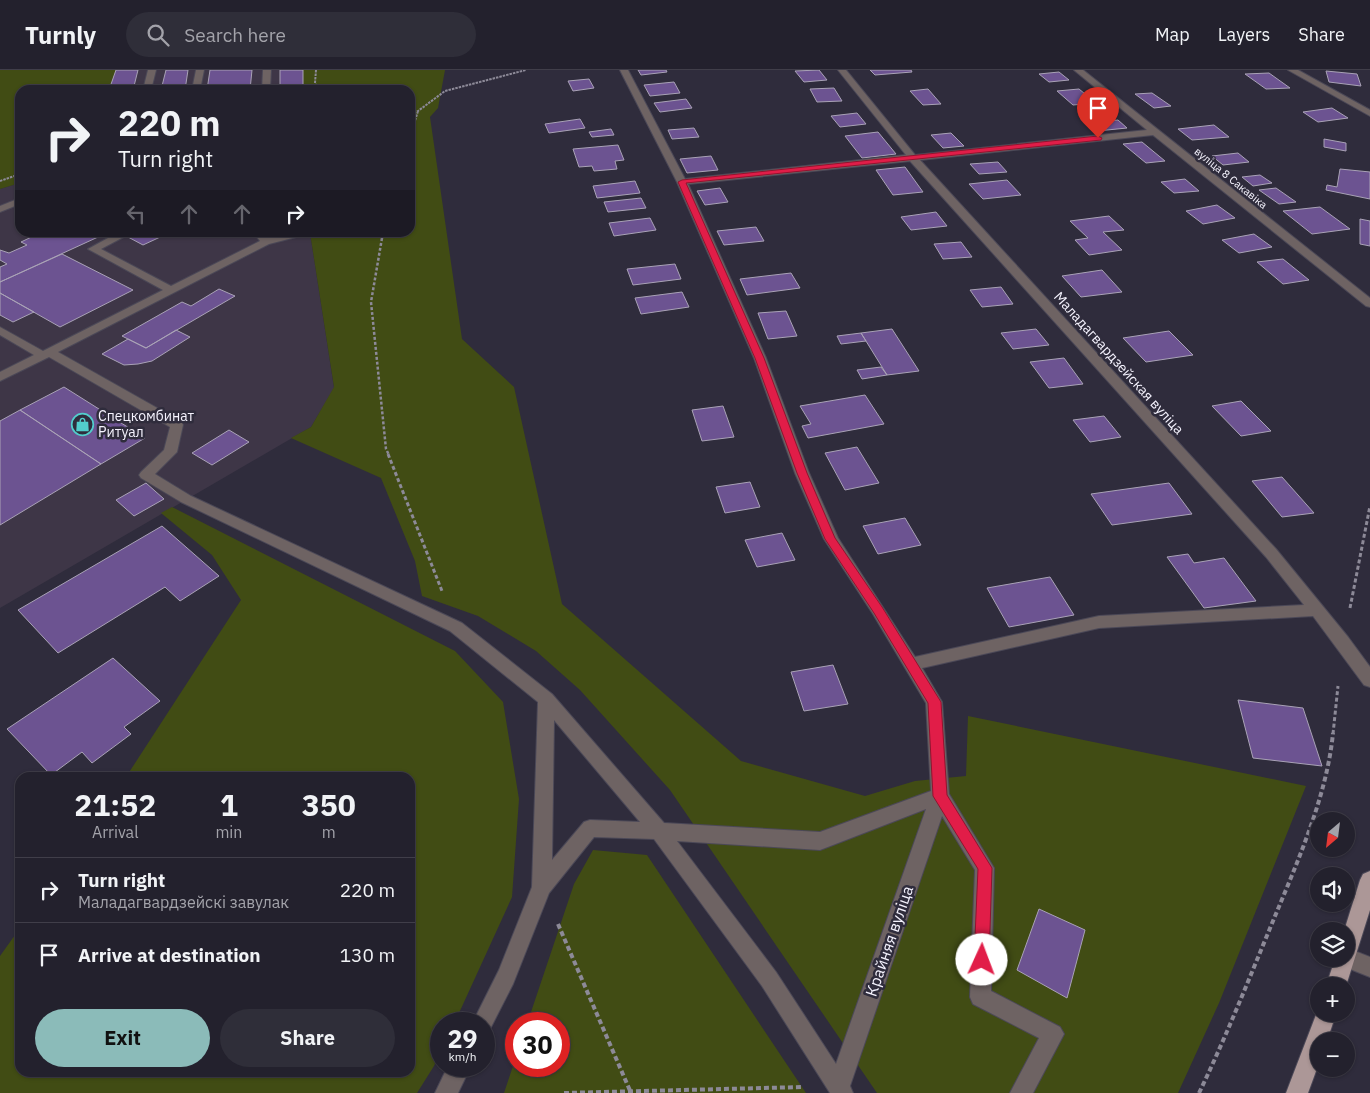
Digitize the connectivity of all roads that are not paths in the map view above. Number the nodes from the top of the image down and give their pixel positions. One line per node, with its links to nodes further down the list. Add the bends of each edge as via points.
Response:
1 (152, 70): 8 (street)
2 (200, 70): 9 (street)
3 (267, 70): 10 (street)
4 (624, 70): 14 (street, Крайняя вуліца)
5 (842, 70): 13 (street, Маладагвардзейская вуліца)
6 (1078, 70): 12 (street, вуліца 8 Сакавіка)
7 (1292, 70): 11 (street)
8 (148, 85)
9 (197, 85)
10 (266, 85)
11 (1370, 113)
12 (1154, 132): 13 (street); 22 (street, вуліца 8 Сакавіка)
13 (913, 158): 14 (street); 26 (street, Маладагвардзейская вуліца, via 1271,553)
14 (682, 182): 27 (street, Крайняя вуліца, via 760,358 830,539)
15 (15, 203): 16 (street)
16 (0, 209)
17 (118, 237): 21 (street, via 93,249)
18 (262, 237): 20 (street)
19 (288, 237): 20 (street)
20 (266, 242): 21 (street)
21 (171, 290): 24 (street)
22 (1370, 304)
23 (0, 330): 24 (street)
24 (46, 353): 25 (street); 29 (street, via 177,425 170,452 146,475 186,499 456,627)
25 (0, 377)
26 (1317, 610): 27 (street, via 1099,622); 28 (street, Маладагвардзейская вуліца)
27 (911, 664): 30 (street, Крайняя вуліца, via 934,702)
28 (1370, 680)
29 (546, 699): 31 (street); 33 (street)
30 (940, 796): 31 (street, via 820,841); 40 (street, Крайняя вуліца); 42 (street, Крайняя вуліца, via 985,868 980,997 1053,1034)
31 (659, 831): 33 (street, via 590,828); 40 (street, via 768,979)
32 (1370, 880): 34 (main road)
33 (542, 887): 37 (street, via 506,977)
34 (1355, 931)
35 (1355, 961): 36 (street)
36 (1370, 967)
37 (488, 1012)
38 (1323, 1022): 43 (main road)
39 (454, 1077): 41 (street)
40 (841, 1090)
41 (446, 1093)
42 (1022, 1093)
43 (1297, 1093)

